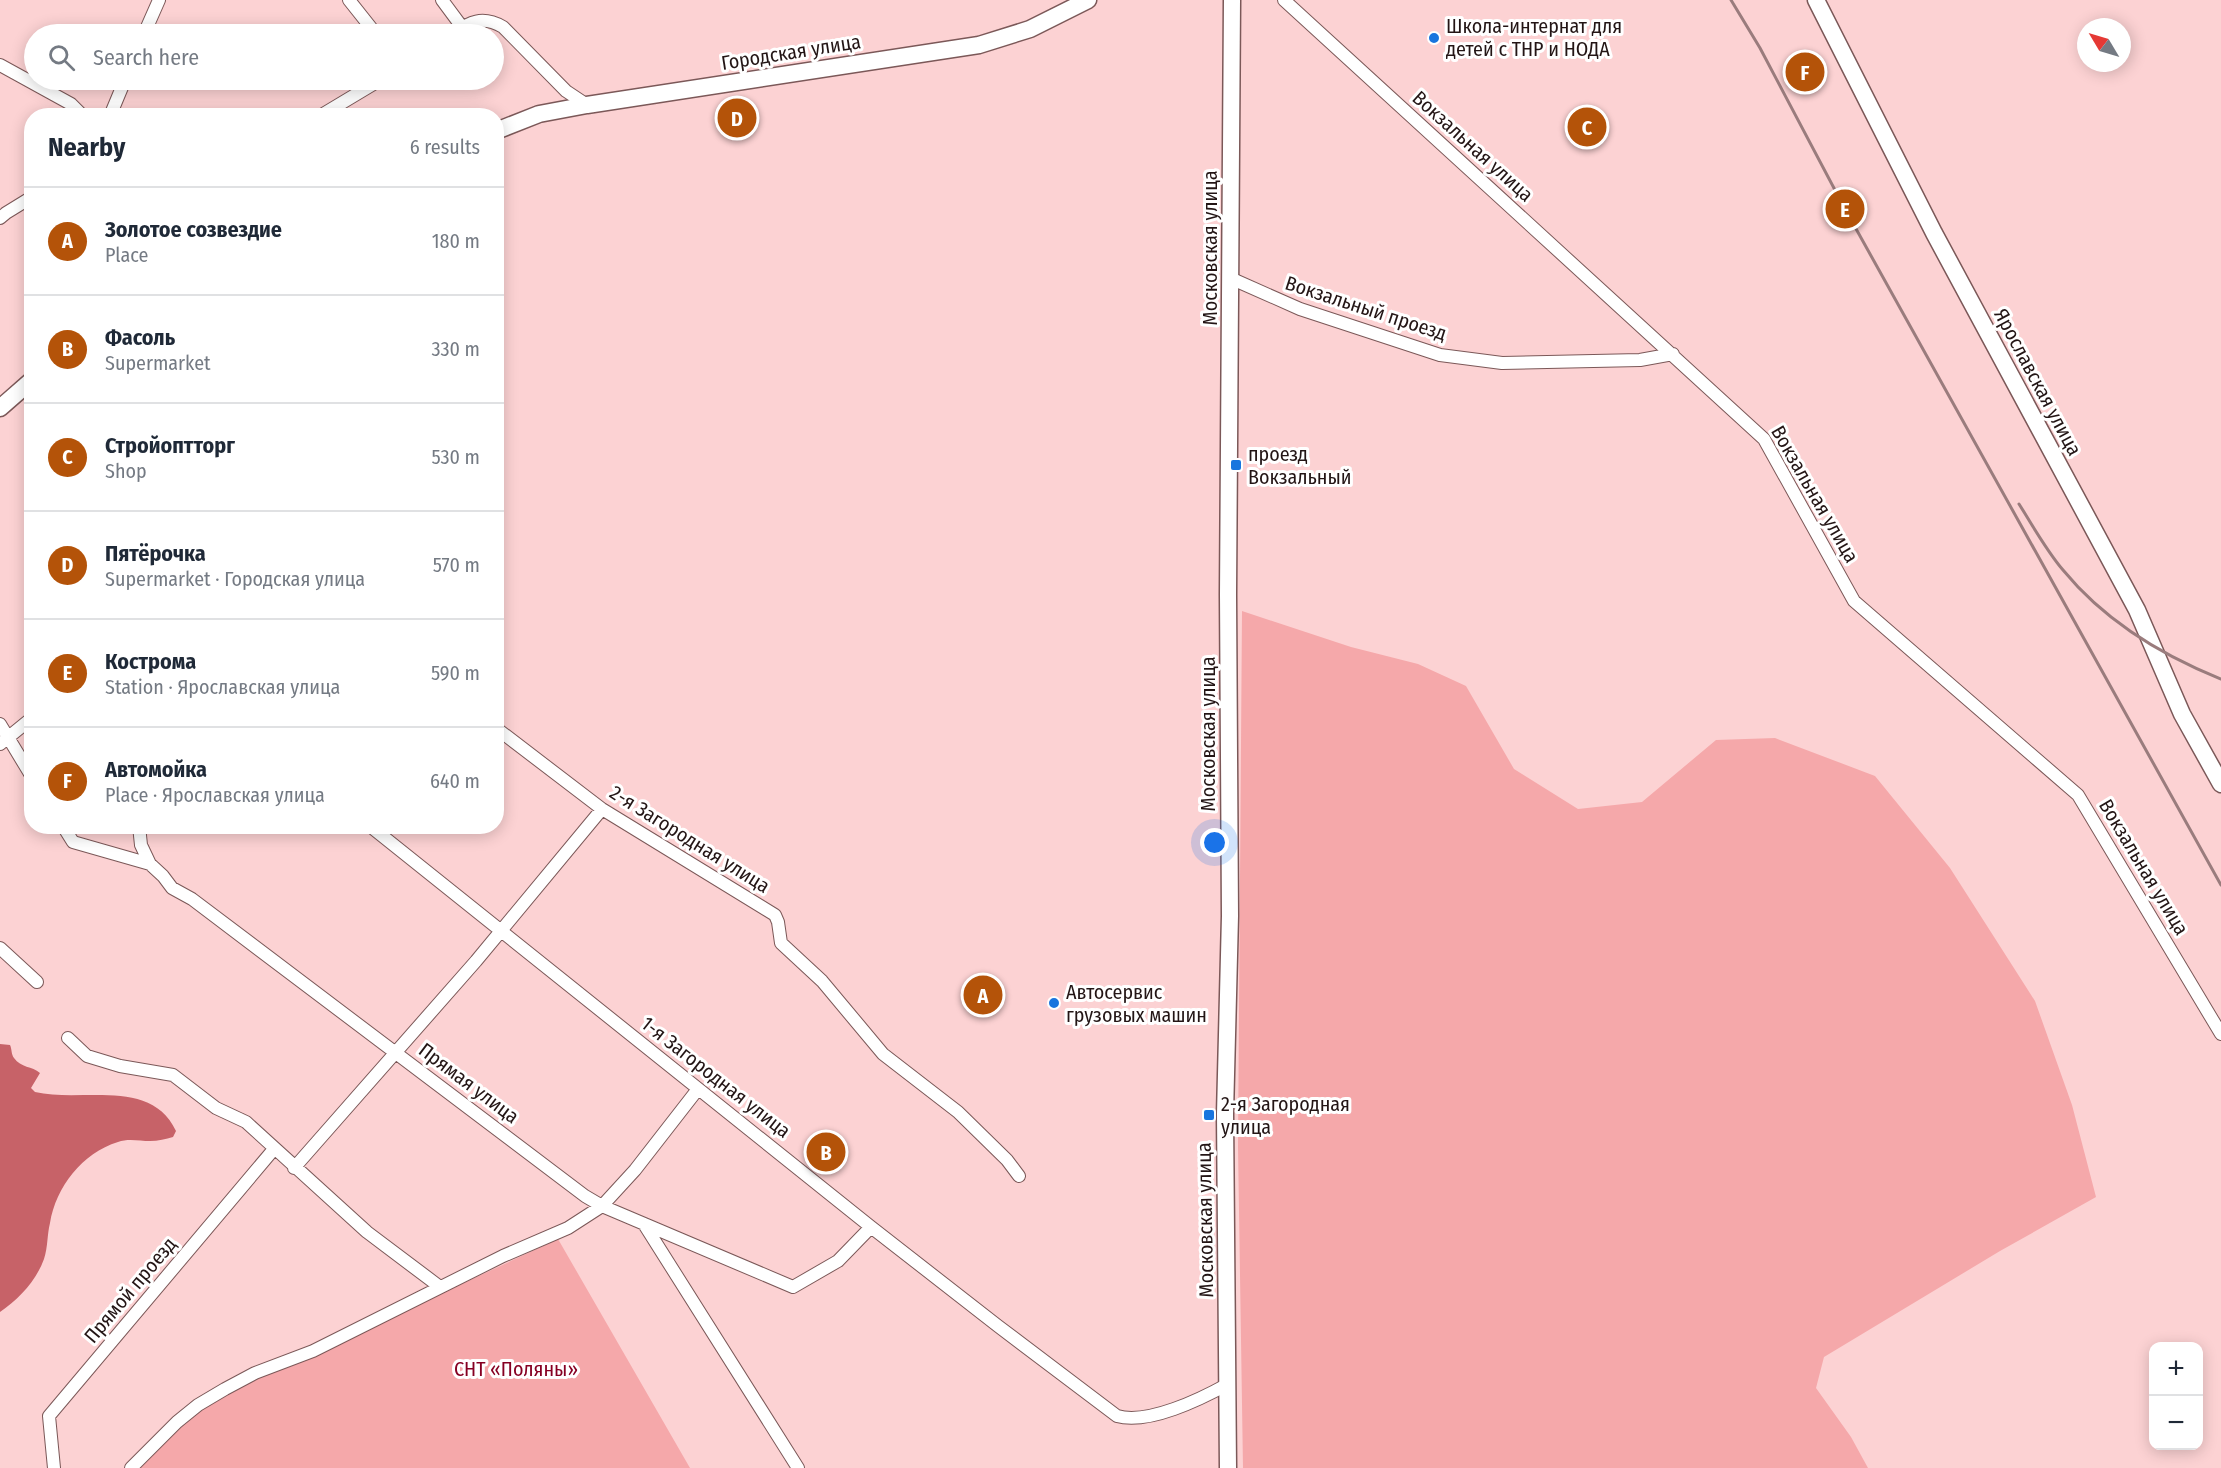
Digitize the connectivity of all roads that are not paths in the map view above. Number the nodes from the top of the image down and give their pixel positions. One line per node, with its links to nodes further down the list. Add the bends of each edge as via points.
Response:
1 (349, 0): 9 (street)
2 (442, 0): 10 (street)
3 (1088, 0): 19 (main road, Городская улица, via 1030,29 979,45)
4 (1232, 0): 26 (main road, Московская улица)
5 (1284, 0): 27 (street, Вокзальная улица)
6 (1816, 0): 35 (main road, Ярославская улица, via 1934,233 2138,610 2182,714)
7 (157, 1): 8 (street)
8 (148, 24)
9 (368, 24)
10 (460, 24)
11 (470, 24): 12 (street, via 492,20)
12 (498, 24)
13 (504, 28): 19 (street, via 566,91)
14 (0, 65): 15 (street)
15 (24, 78)
16 (46, 90): 20 (street)
17 (121, 90): 21 (street)
18 (363, 90): 22 (street)
19 (587, 105): 23 (main road, Городская улица, via 538,114)
20 (75, 108)
21 (113, 108)
22 (333, 108)
23 (504, 128)
24 (24, 201): 25 (street)
25 (2, 213)
26 (1230, 278): 27 (street, Вокзальный проезд, via 1300,309 1440,355 1525,363 1640,360); 55 (main road, Московская улица, via 1230,916 1225,1114)
27 (1673, 354): 44 (street, Вокзальная улица, via 1764,439 1854,601 2078,795)
28 (24, 387): 29 (main road)
29 (0, 408)
30 (0, 724): 33 (street)
31 (24, 725): 33 (street)
32 (504, 734): 36 (street, 2-я Загородная улица)
33 (4, 741): 34 (street)
34 (24, 767)
35 (2221, 784)
36 (602, 809): 41 (street); 50 (street, 2-я Загородная улица, via 775,915 781,943 822,981 883,1054 958,1112)
37 (68, 834): 40 (street, via 74,842)
38 (140, 834): 40 (street)
39 (380, 834): 41 (street, 1-я Загородная улица)
40 (150, 864): 46 (street, Прямая улица, via 172,888)
41 (501, 932): 46 (street); 47 (street, 1-я Загородная улица)
42 (0, 948): 43 (street)
43 (37, 982)
44 (2221, 1034)
45 (68, 1038): 48 (street, via 87,1056 173,1075 216,1108 246,1122)
46 (395, 1051): 49 (street); 51 (street, Прямая улица)
47 (698, 1089): 51 (street); 53 (street, 1-я Загородная улица)
48 (274, 1149): 49 (street); 56 (street, Прямой проезд, via 49,1416)
49 (294, 1168): 54 (street, via 367,1232)
50 (1019, 1176)
51 (602, 1206): 52 (street, Прямая улица); 54 (street, via 568,1228)
52 (644, 1224): 53 (street, Прямая улица, via 794,1287 838,1262); 58 (street)
53 (871, 1227): 55 (street, 1-я Загородная улица, via 1117,1416 1168,1411)
54 (440, 1287): 57 (street, via 313,1352 255,1373 198,1405)
55 (1228, 1384): 59 (main road, Московская улица)
56 (54, 1468)
57 (131, 1468)
58 (798, 1468)
59 (1228, 1468)

